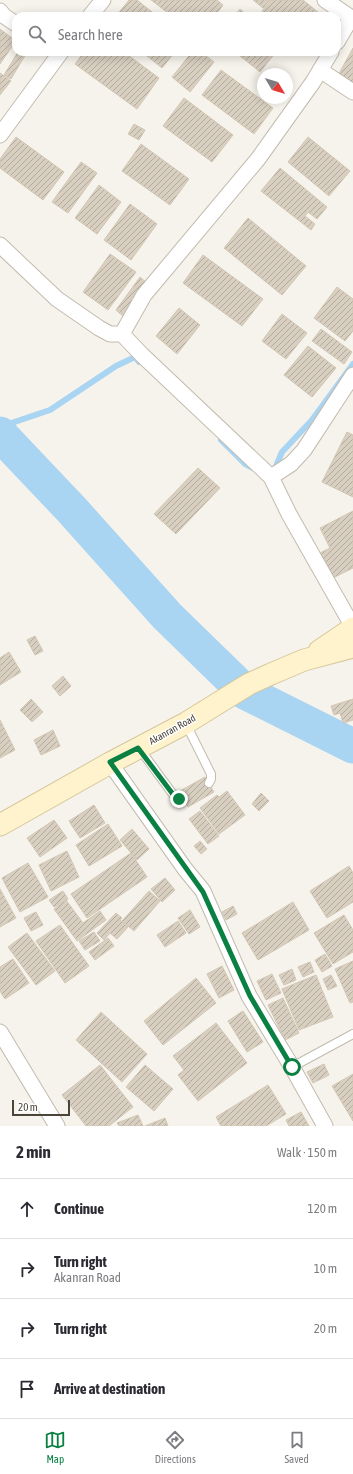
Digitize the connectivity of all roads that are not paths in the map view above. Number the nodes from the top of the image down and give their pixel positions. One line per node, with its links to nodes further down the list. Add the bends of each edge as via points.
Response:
1 (103, 0): 4 (street)
2 (325, 0): 5 (street)
3 (0, 11): 6 (street)
4 (93, 12)
5 (352, 18): 7 (street)
6 (12, 21)
7 (341, 36)
8 (57, 56): 12 (street)
9 (329, 56): 10 (street)
10 (320, 70): 11 (street); 14 (street, via 258,159 144,295)
11 (353, 92)
12 (0, 135)
13 (0, 245): 14 (street, via 57,299 110,334)
14 (122, 334): 16 (street)
15 (353, 375): 16 (street, via 304,450 291,464)
16 (271, 477): 17 (street)
17 (353, 628): 19 (main road, Akanran Road)
18 (353, 647): 19 (main road, Akanran Road)
19 (304, 660): 20 (main road, Akanran Road, via 249,684)
20 (186, 723): 21 (main road, Akanran Road); 23 (lane, via 211,774)
21 (138, 748): 22 (main road, Akanran Road); 24 (lane, via 175,797)
22 (110, 762): 25 (main road, Akanran Road); 28 (street, via 203,892 250,996)
23 (209, 783)
24 (183, 798)
25 (0, 825)
26 (0, 1032): 29 (street)
27 (353, 1034): 28 (lane)
28 (292, 1067): 30 (street)
29 (56, 1125)
30 (325, 1126)

